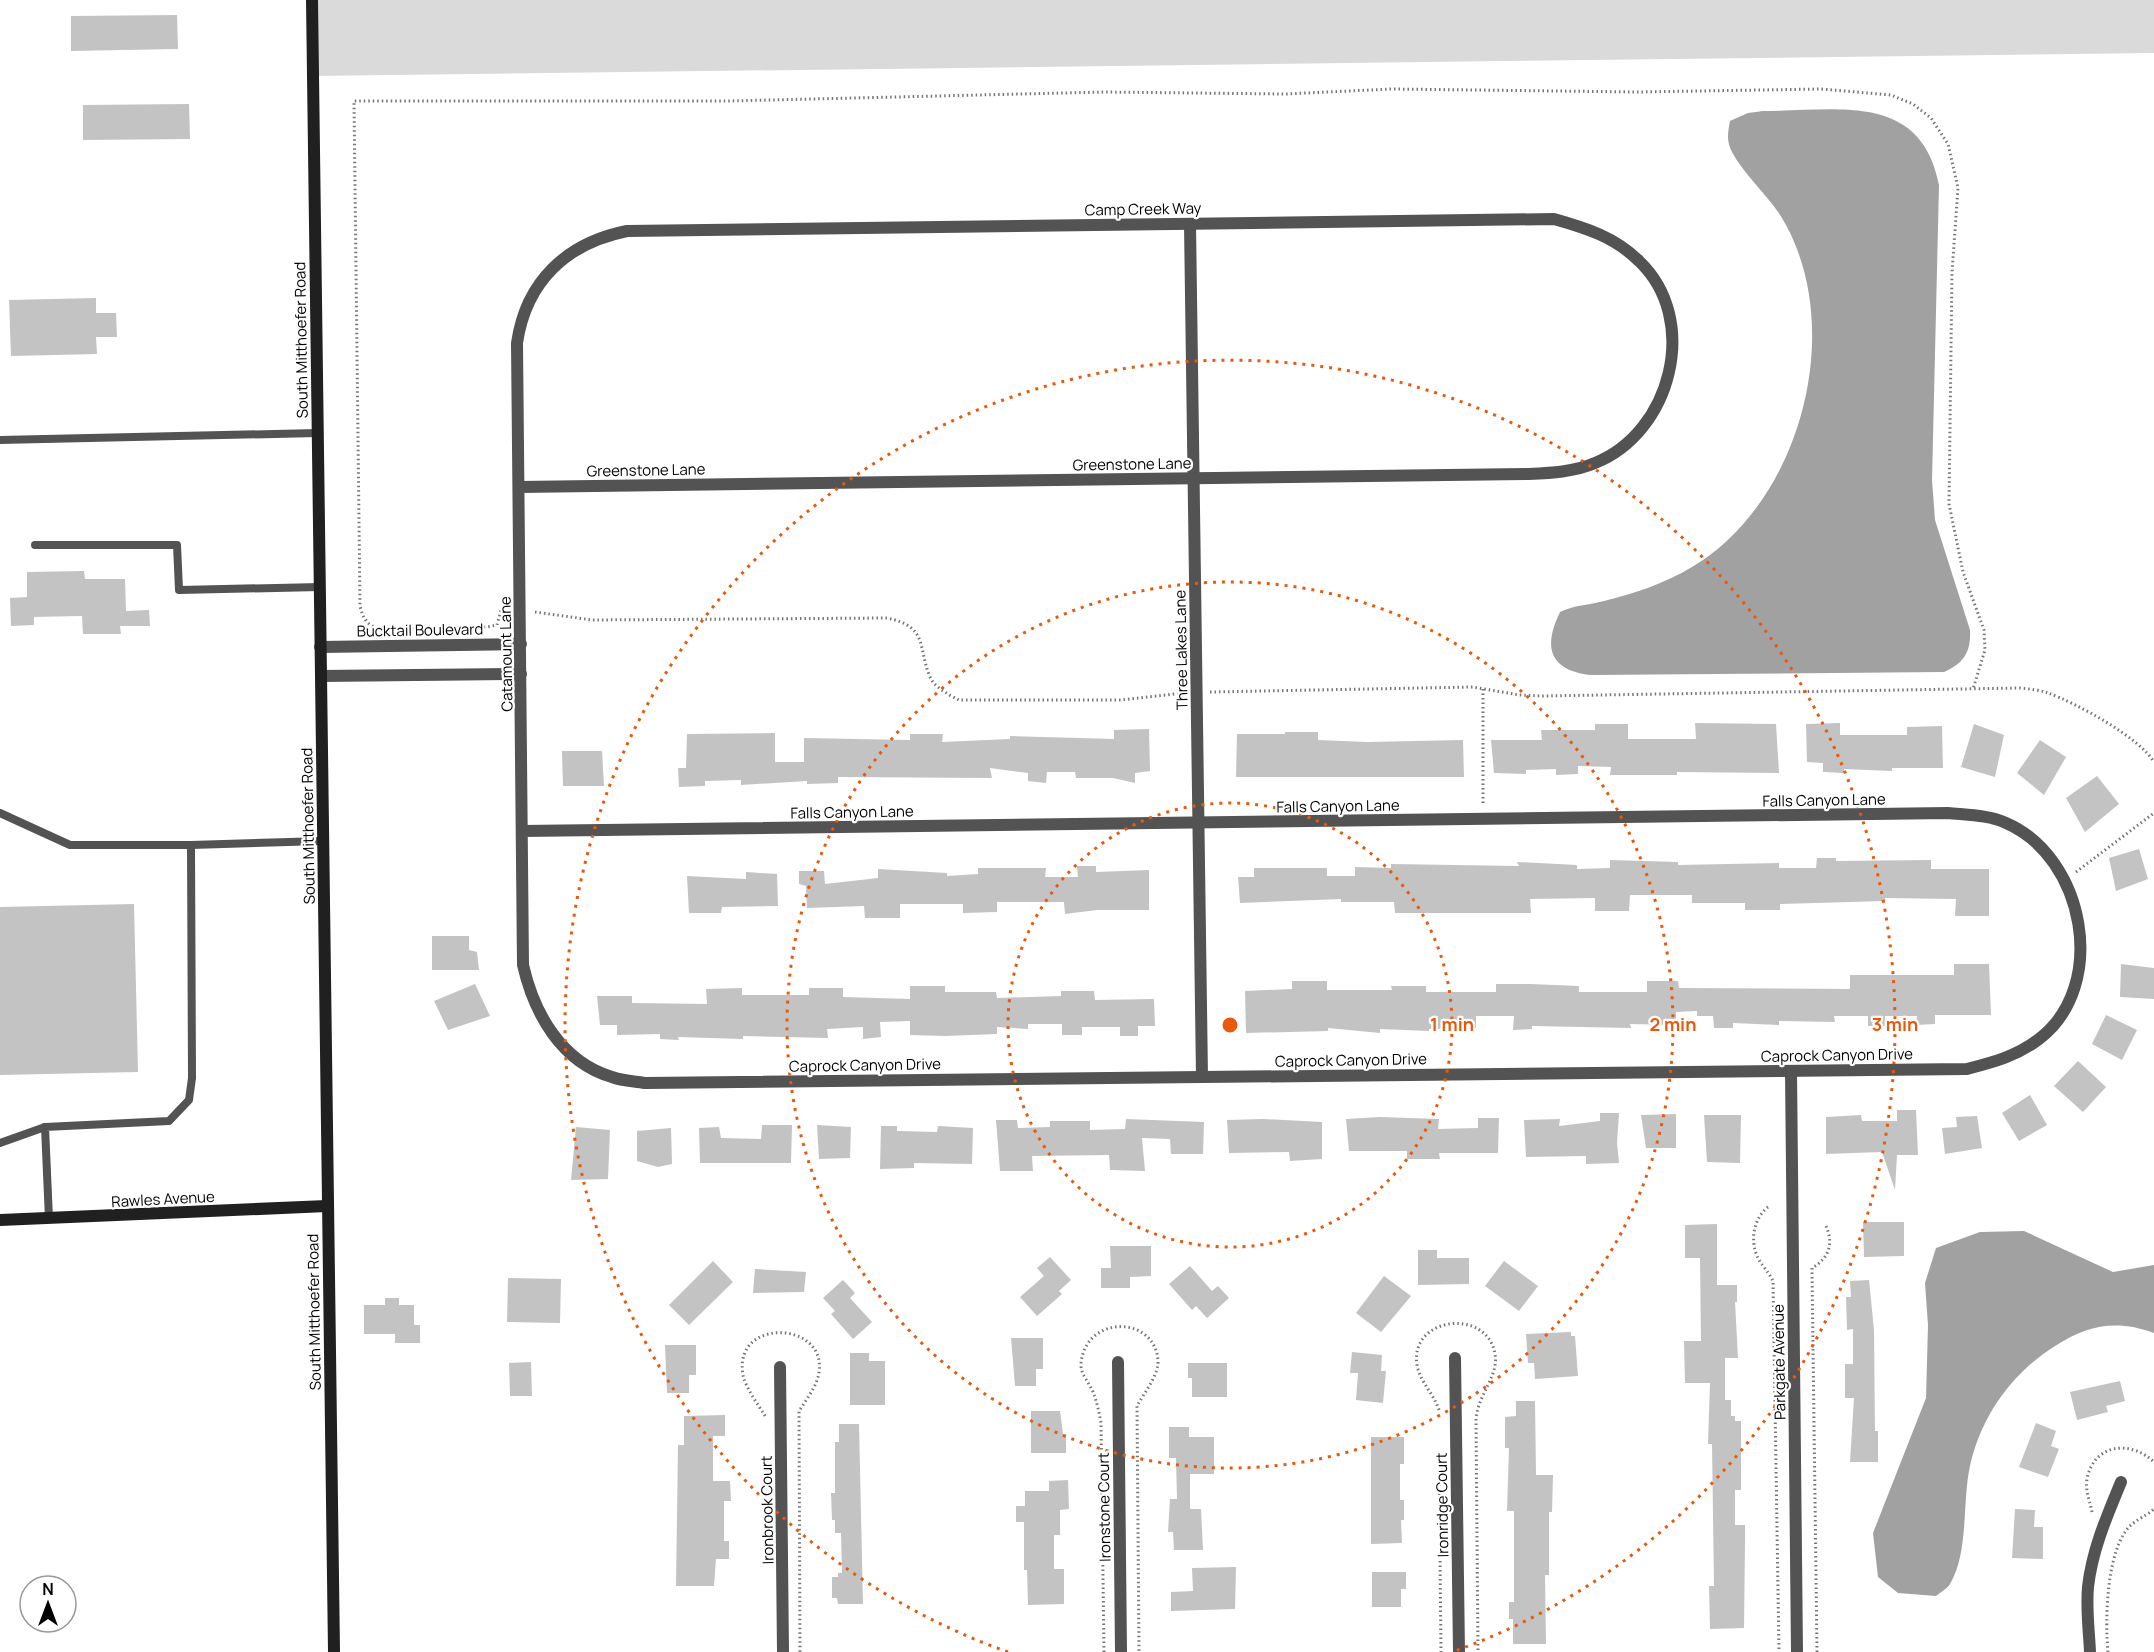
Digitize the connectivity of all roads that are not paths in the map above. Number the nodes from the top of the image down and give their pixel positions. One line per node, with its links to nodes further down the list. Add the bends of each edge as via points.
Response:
1 (312, 0): 5 (main road, South Mitthoefer Road)
2 (1190, 224): 3 (street, Camp Creek Way, via 627,231 589,242); 4 (street, Camp Creek Way, via 1554,219 1605,236 1641,262 1664,302); 7 (street, Three Lakes Lane)
3 (553, 266): 8 (street, Catamount Lane, via 538,283 519,326)
4 (1672, 345): 7 (street, Greenstone Lane, via 1668,384 1646,424 1614,452 1579,468 1528,474)
5 (317, 433): 6 (lane); 10 (main road, South Mitthoefer Road)
6 (0, 440)
7 (1194, 478): 8 (street, Greenstone Lane); 16 (street, Three Lakes Lane)
8 (519, 487): 11 (street, Catamount Lane)
9 (34, 545): 10 (lane, via 177,545 179,590)
10 (320, 587): 12 (main road, South Mitthoefer Road)
11 (521, 644): 12 (street, Bucktail Boulevard); 13 (street, Catamount Lane)
12 (320, 647): 14 (main road, South Mitthoefer Road)
13 (521, 674): 14 (street); 17 (street, Catamount Lane)
14 (321, 676): 18 (main road, South Mitthoefer Road)
15 (0, 813): 19 (lane, via 70,844)
16 (1198, 822): 17 (street, Falls Canyon Lane); 20 (street, Falls Canyon Lane, via 1948,813 1976,816 2007,823 2037,844 2055,864 2080,922); 23 (street, Three Lakes Lane)
17 (522, 831): 21 (street, Catamount Lane, via 524,965 529,992 540,1017)
18 (323, 841): 19 (lane); 26 (main road, South Mitthoefer Road)
19 (191, 845): 24 (lane, via 189,1100 169,1121)
20 (2081, 942): 22 (street, Caprock Canyon Drive, via 2071,994 2060,1016 2040,1038 2008,1058 1968,1069)
21 (559, 1042): 23 (street, Caprock Canyon Drive, via 584,1063 612,1077 645,1083)
22 (1791, 1071): 23 (street, Caprock Canyon Drive); 37 (street, Parkgate Avenue)
23 (1202, 1077)
24 (45, 1127): 25 (lane); 27 (lane)
25 (0, 1143)
26 (327, 1206): 27 (main road, Rawles Avenue); 33 (main road, South Mitthoefer Road)
27 (50, 1219): 28 (main road, Rawles Avenue)
28 (0, 1220)
29 (1455, 1358): 36 (street, Ironridge Court)
30 (1118, 1362): 35 (street, Ironstone Court)
31 (780, 1367): 34 (street, Ironbrook Court)
32 (2121, 1482): 38 (street, via 2098,1538 2092,1564 2087,1609)
33 (334, 1652)
34 (783, 1652)
35 (1121, 1652)
36 (1459, 1652)
37 (1797, 1652)
38 (2091, 1652)

